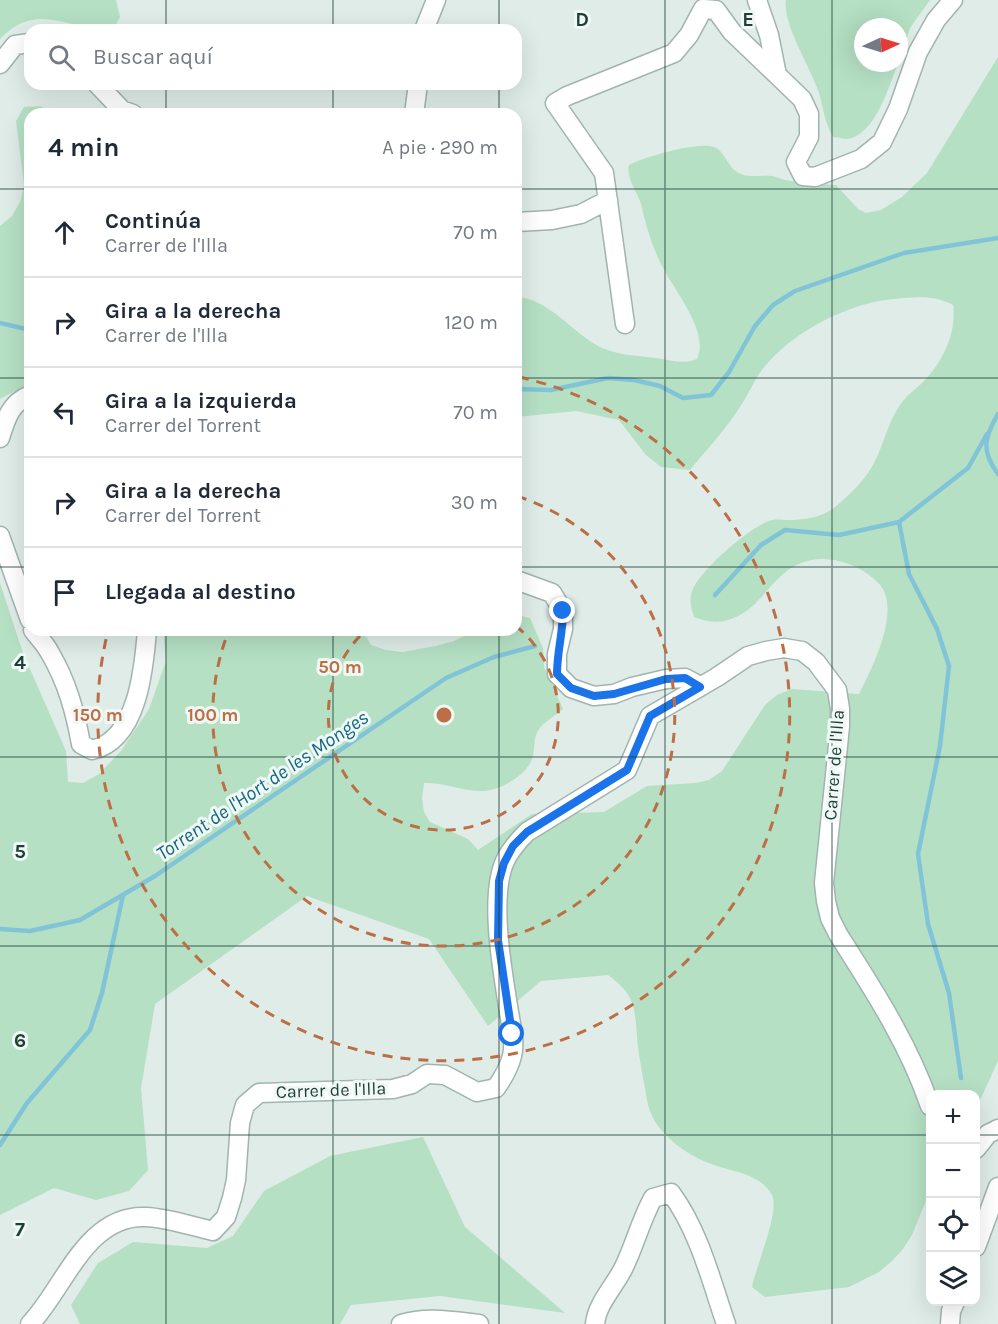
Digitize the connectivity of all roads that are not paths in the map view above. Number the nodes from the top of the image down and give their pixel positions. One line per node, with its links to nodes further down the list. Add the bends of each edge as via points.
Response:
1 (436, 0): 4 (street)
2 (757, 0): 7 (street)
3 (953, 0): 7 (street, via 918,52 882,142 861,159 815,177 803,176 796,162 809,137 809,114 802,99)
4 (426, 24)
5 (24, 44): 6 (street, via 15,45)
6 (0, 64)
7 (777, 75): 12 (street, via 732,32 716,10 703,9 674,53 555,103 604,173)
8 (103, 90): 10 (street)
9 (417, 90): 11 (street)
10 (120, 108)
11 (415, 108)
12 (608, 200): 13 (street, via 582,214); 14 (street)
13 (522, 222)
14 (625, 324)
15 (24, 398): 16 (street, via 8,413)
16 (0, 438)
17 (0, 536): 19 (street)
18 (522, 582): 22 (street, via 552,593 563,611 557,674 571,688 594,696 685,678)
19 (24, 603)
20 (38, 636): 21 (street, via 50,651 67,688 81,744 92,750 114,740 128,718 142,681)
21 (146, 636)
22 (700, 687): 23 (street, Carrer de l'Illa, via 748,656 784,648 801,651 816,662 837,690 840,726 826,901 838,934 904,1042); 29 (street, Carrer de l'Illa, via 650,716 627,770 527,832 504,863 499,881 498,940 513,1054 496,1088 477,1092 445,1075 427,1074 412,1084 393,1089 259,1093 245,1105 232,1198 226,1216 213,1231 146,1216 110,1225 95,1236)
23 (926, 1094)
24 (998, 1129): 25 (street)
25 (979, 1144)
26 (998, 1187): 27 (street)
27 (980, 1234)
28 (953, 1306): 34 (street)
29 (30, 1324)
30 (401, 1324): 31 (street, via 438,1319)
31 (479, 1324)
32 (595, 1324): 33 (street, via 596,1311 624,1266 653,1198 670,1193 682,1208)
33 (726, 1324)
34 (950, 1324)

